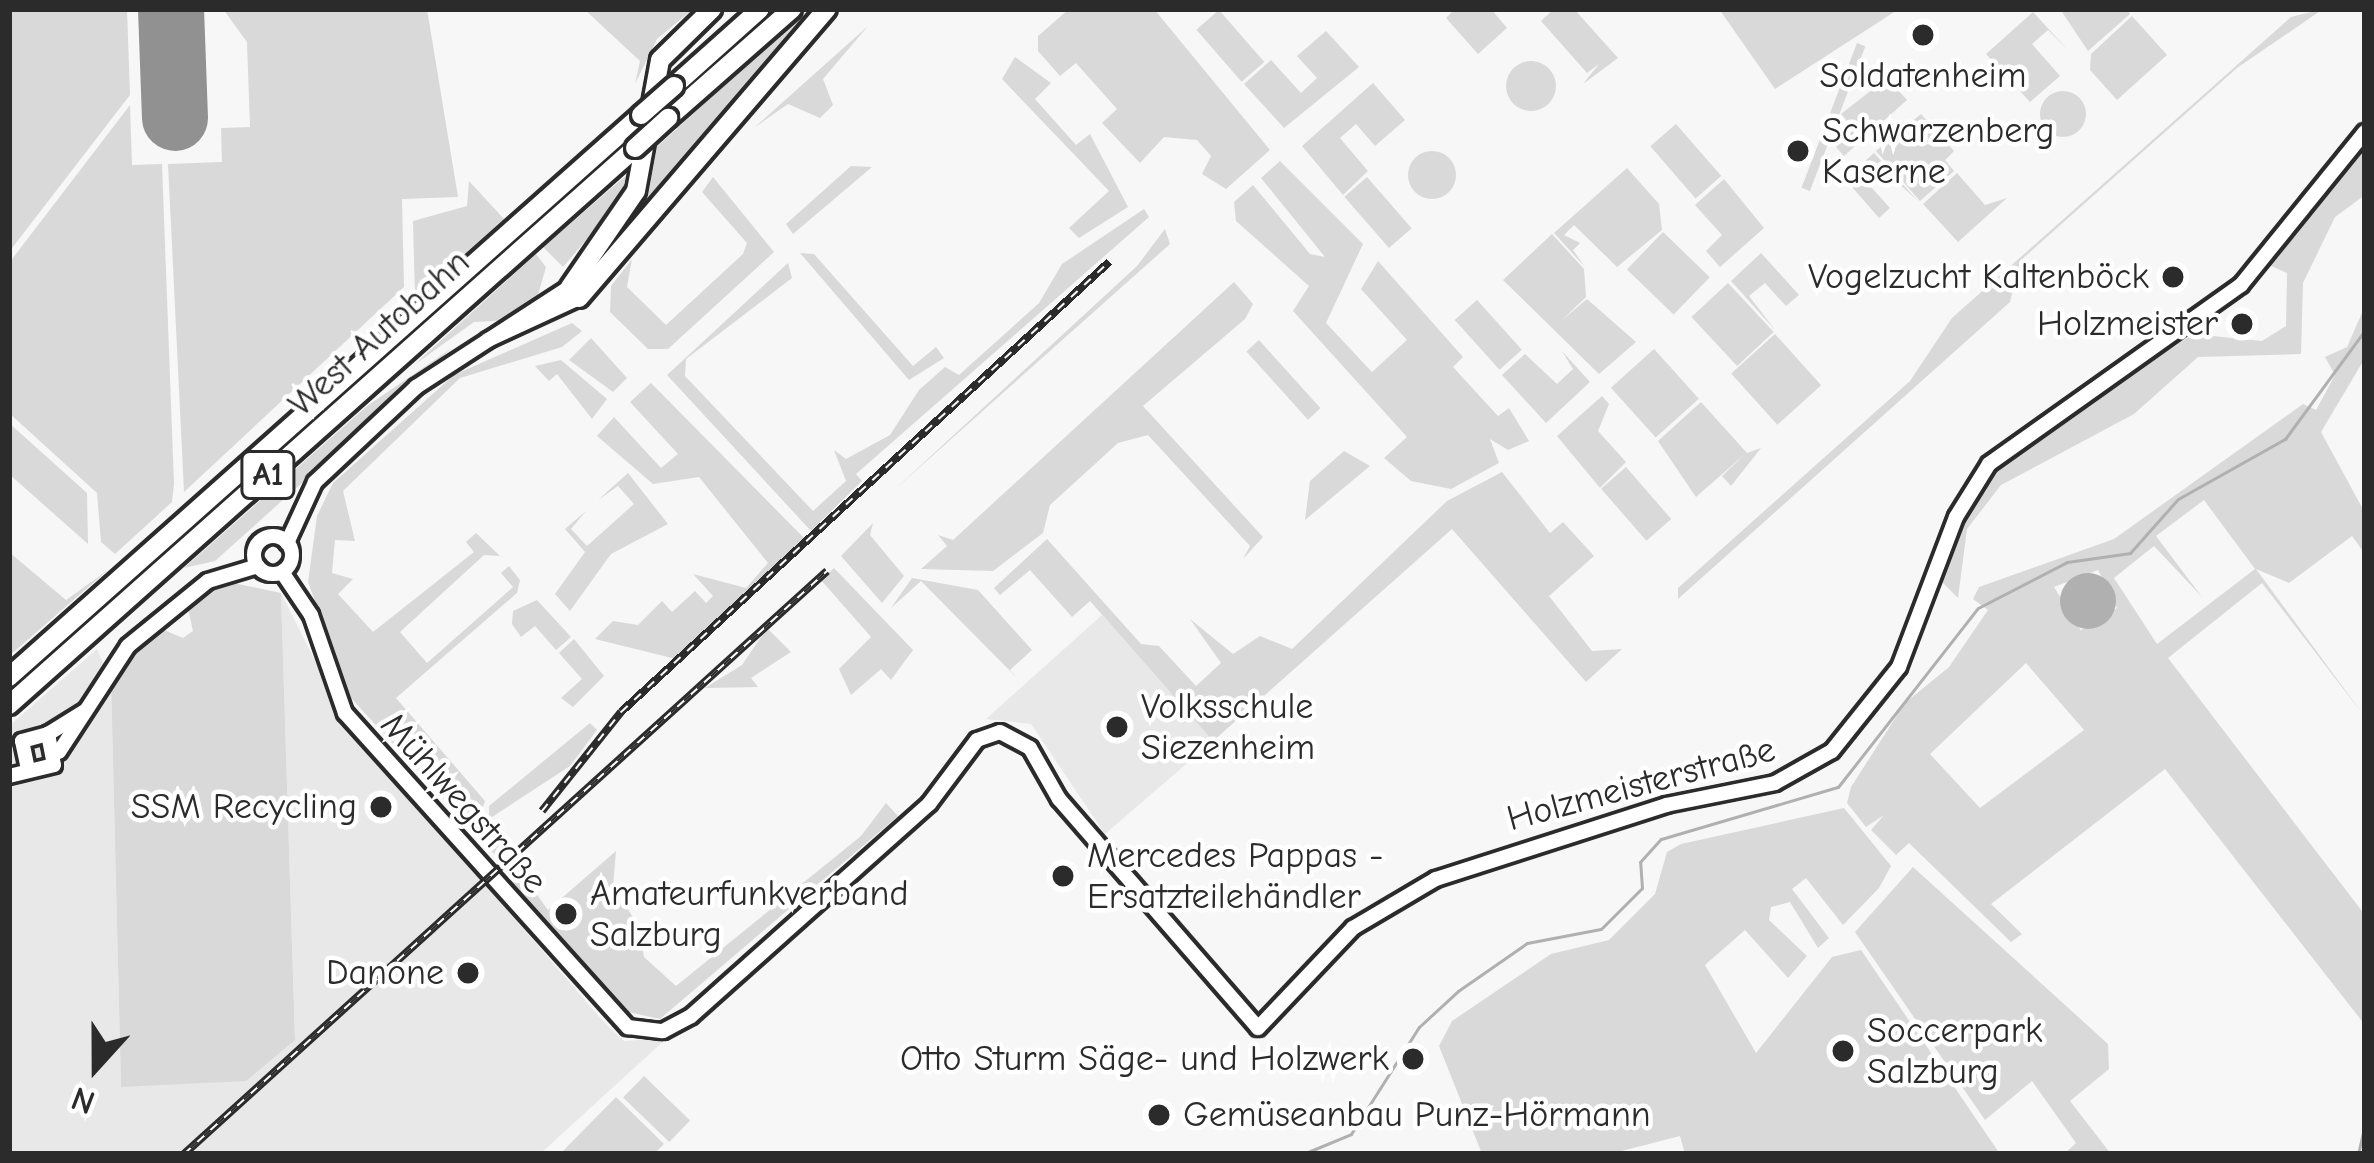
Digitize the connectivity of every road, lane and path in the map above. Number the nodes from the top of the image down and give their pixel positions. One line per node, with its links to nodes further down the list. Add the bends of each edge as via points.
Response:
1 (712, 9): 6 (highway, via 660,60 636,191)
2 (760, 9): 10 (highway, West Autobahn / A1, bridge)
3 (792, 9): 11 (highway, West Autobahn / A1, bridge)
4 (827, 9): 6 (highway)
5 (2365, 132): 18 (street, Holzmeisterstraße, via 2240,285 1989,464 1956,517 1899,667 1832,751 1775,783 1666,805 1436,879 1353,928)
6 (574, 293): 7 (street, via 488,340 321,475)
7 (287, 543): 8 (street, via 259,542); 9 (street)
8 (258, 566): 9 (street); 12 (street, via 208,581 158,619 117,658)
9 (282, 572): 18 (street, Mühlwegstraße, via 311,615 344,713 628,1027 663,1030 691,1016 929,804 977,740 1000,733 1030,748 1059,799)
10 (9, 677)
11 (9, 705)
12 (89, 709): 13 (street); 14 (street)
13 (48, 734): 14 (street); 15 (street, via 31,733)
14 (59, 752): 16 (street, via 48,770)
15 (14, 756): 16 (street)
16 (28, 769): 17 (street)
17 (9, 776)
18 (1258, 1028)

